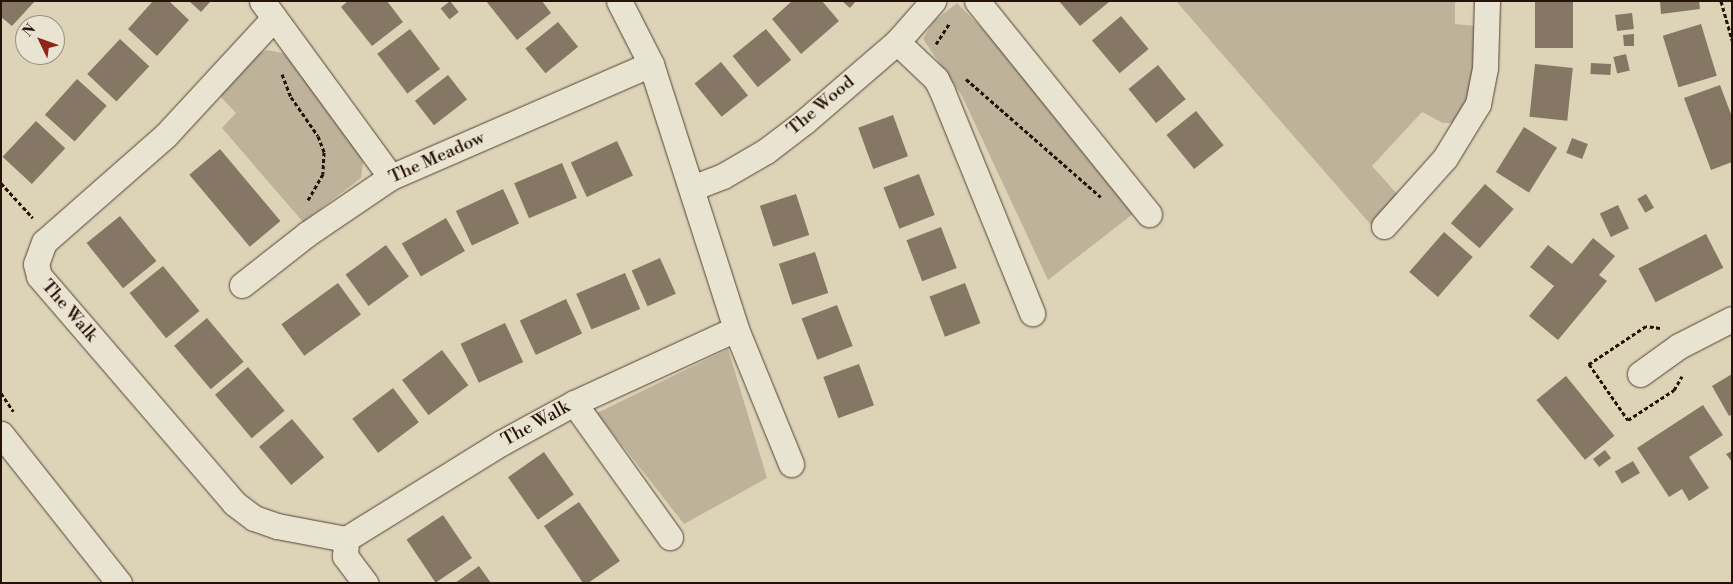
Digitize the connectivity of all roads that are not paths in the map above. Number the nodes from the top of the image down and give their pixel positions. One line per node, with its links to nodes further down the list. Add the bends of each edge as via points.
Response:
1 (620, 1): 7 (street)
2 (933, 1): 6 (street, The Wood)
3 (977, 1): 10 (street)
4 (1487, 1): 11 (street, via 1485,68 1478,104 1468,126 1433,173)
5 (268, 10): 8 (street); 21 (street, The Walk, via 166,135 51,236 38,254 39,276 234,503 254,518 277,526)
6 (897, 42): 9 (street, The Wood, via 766,151 722,176); 13 (street, via 936,79 942,91)
7 (651, 64): 8 (street, The Meadow); 9 (street)
8 (392, 177): 12 (street, The Meadow, via 320,225)
9 (692, 188): 15 (street)
10 (1149, 214)
11 (1384, 226)
12 (242, 285)
13 (1032, 313)
14 (1732, 319): 16 (street, via 1679,346)
15 (736, 329): 17 (street, The Walk); 19 (street)
16 (1640, 374)
17 (574, 403): 20 (street); 21 (street, The Walk, via 501,442)
18 (1, 434): 22 (street)
19 (791, 464)
20 (670, 537)
21 (346, 539): 23 (street, via 345,556)
22 (119, 583)
23 (365, 583)

